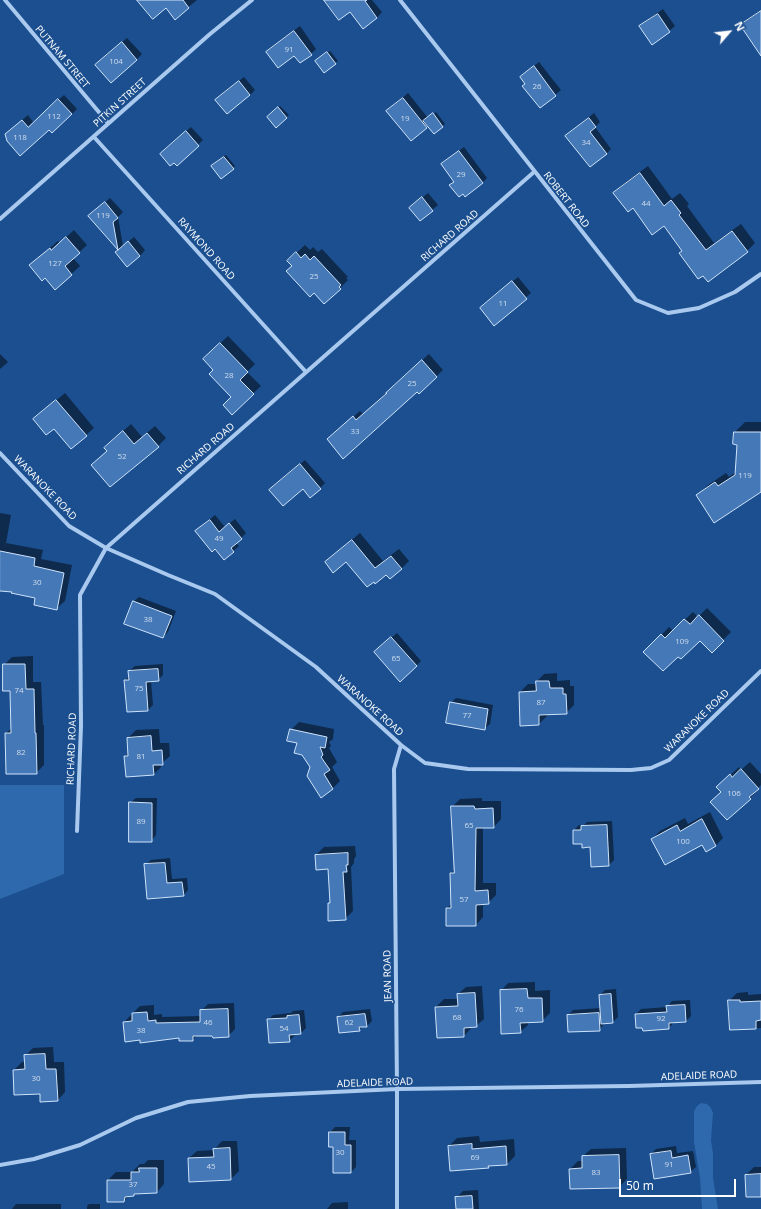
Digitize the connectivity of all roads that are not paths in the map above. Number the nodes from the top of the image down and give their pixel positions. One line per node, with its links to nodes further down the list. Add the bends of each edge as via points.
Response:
1 (5, 0): 4 (street, PUTNAM STREET)
2 (252, 0): 4 (street, PITKIN STREET)
3 (400, 0): 6 (street, ROBERT ROAD)
4 (108, 123): 5 (street, PITKIN STREET)
5 (94, 137): 7 (street, PITKIN STREET); 9 (street, RAYMOND ROAD)
6 (534, 172): 8 (street, ROBERT ROAD, via 636,300 668,314 699,308 735,292); 9 (street, RICHARD ROAD)
7 (0, 219)
8 (761, 274)
9 (306, 372): 11 (street, RICHARD ROAD)
10 (0, 453): 11 (street, WARANOKE ROAD, via 69,526)
11 (106, 548): 13 (street, WARANOKE ROAD, via 216,594 316,667); 14 (street, RICHARD ROAD, via 80,595 81,726)
12 (761, 671): 13 (street, WARANOKE ROAD, via 669,760 651,768 468,769 425,763)
13 (401, 745): 16 (street, JEAN ROAD, via 394,769)
14 (77, 830)
15 (761, 1082): 16 (street, ADELAIDE ROAD)
16 (397, 1089): 17 (street, ADELAIDE ROAD, via 250,1096 188,1102 136,1118 80,1144 34,1159); 18 (street, JEAN ROAD)
17 (0, 1165)
18 (397, 1209)

